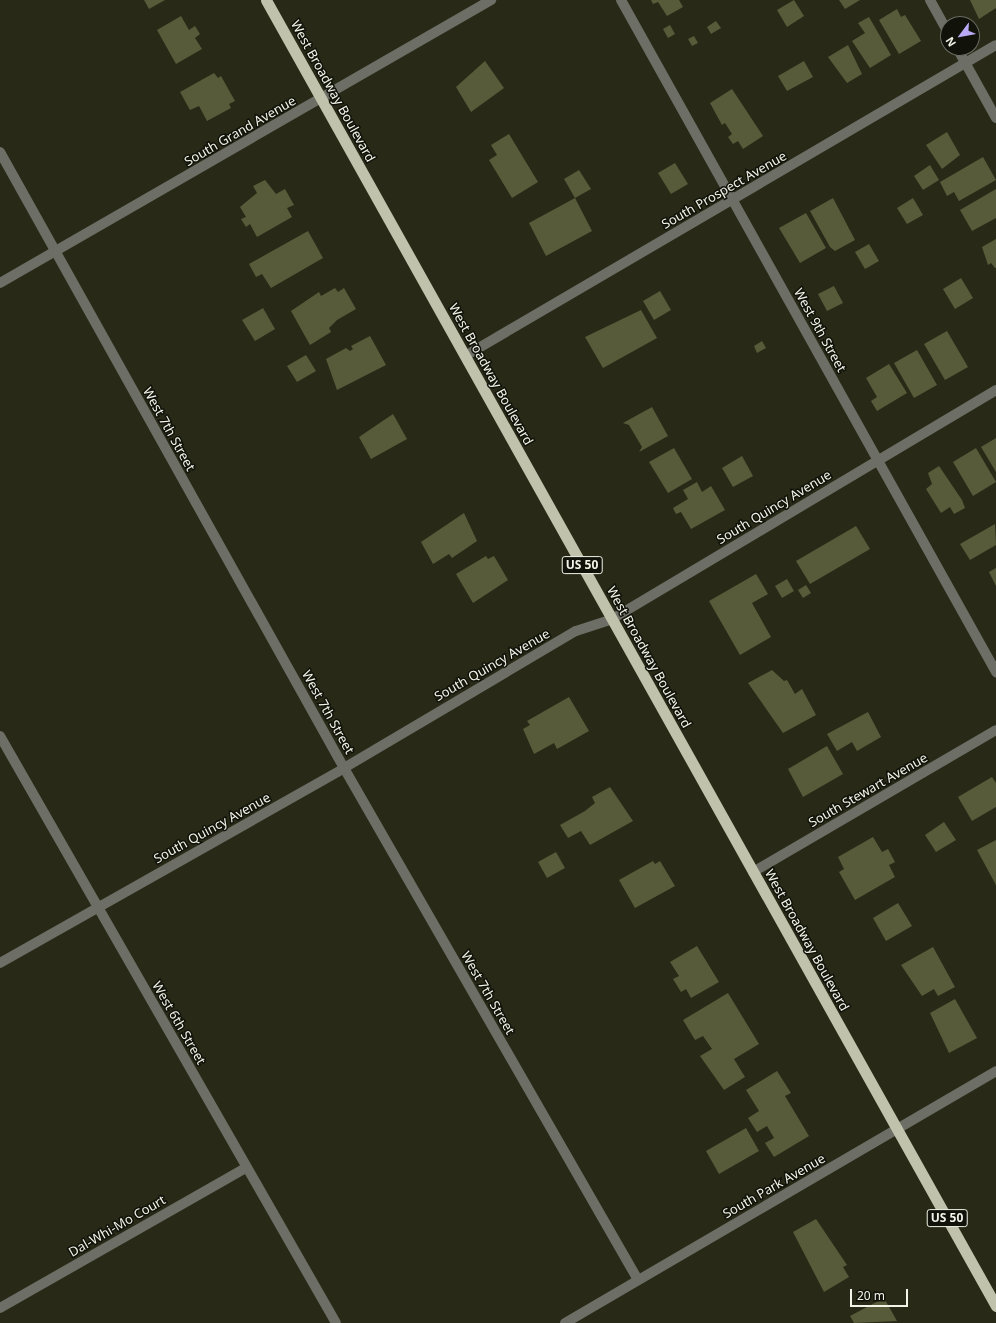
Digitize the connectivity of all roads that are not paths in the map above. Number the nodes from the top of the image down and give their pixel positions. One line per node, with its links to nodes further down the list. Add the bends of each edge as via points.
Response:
1 (266, 0): 9 (highway, West Broadway Boulevard / US 50)
2 (491, 0): 9 (street, South Grand Avenue)
3 (621, 0): 12 (street, West 9th Street)
4 (930, 0): 5 (street)
5 (940, 18)
6 (996, 45): 8 (street, South Prospect Avenue)
7 (961, 56): 8 (street)
8 (965, 63): 10 (street); 12 (street, South Prospect Avenue)
9 (322, 100): 13 (street, South Grand Avenue); 15 (highway, West Broadway Boulevard / US 50)
10 (996, 118)
11 (0, 152): 13 (street, West 7th Street)
12 (732, 200): 15 (street, South Prospect Avenue); 17 (street, West 9th Street)
13 (56, 252): 14 (street, South Grand Avenue); 22 (street, West 7th Street)
14 (0, 283)
15 (465, 356): 18 (highway, West Broadway Boulevard / US 50)
16 (996, 390): 17 (street, South Quincy Avenue)
17 (878, 460): 18 (street, South Quincy Avenue); 19 (street, West 9th Street)
18 (612, 619): 22 (street, South Quincy Avenue, via 576,631); 23 (highway, West Broadway Boulevard / US 50)
19 (996, 672)
20 (996, 730): 23 (street, South Stewart Avenue)
21 (0, 736): 24 (street, West 6th Street)
22 (344, 768): 24 (street, South Quincy Avenue); 29 (street, West 7th Street)
23 (753, 872): 27 (highway, West Broadway Boulevard / US 50)
24 (98, 908): 25 (street, South Quincy Avenue); 28 (street, West 6th Street)
25 (0, 963)
26 (996, 1071): 27 (street, South Park Avenue)
27 (897, 1129): 29 (street, South Park Avenue); 30 (highway, West Broadway Boulevard / US 50)
28 (247, 1167): 31 (street, Dal-Whi-Mo Court); 32 (street, West 6th Street)
29 (638, 1280): 33 (street, South Park Avenue)
30 (996, 1306)
31 (0, 1308)
32 (336, 1323)
33 (565, 1323)

